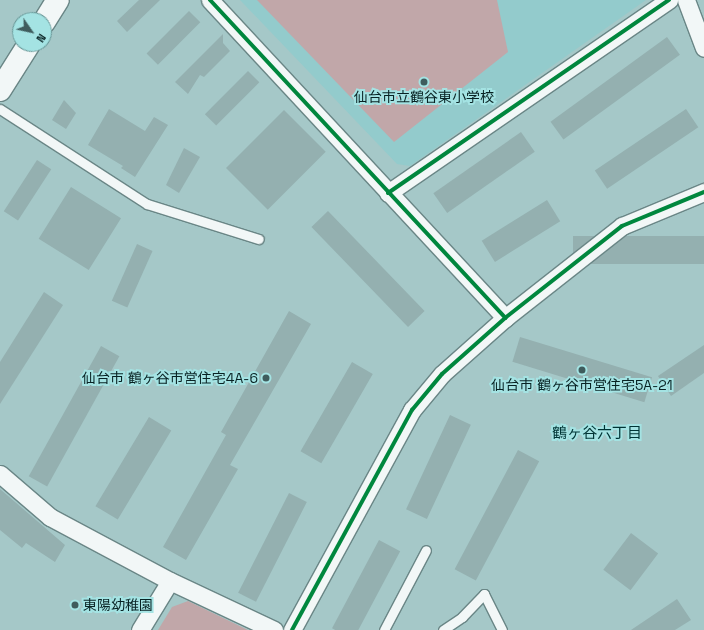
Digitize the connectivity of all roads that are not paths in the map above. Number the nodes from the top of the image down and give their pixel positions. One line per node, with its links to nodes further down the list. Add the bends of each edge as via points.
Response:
1 (58, 0): 5 (street)
2 (210, 0): 11 (street)
3 (668, 0): 11 (street)
4 (686, 0): 6 (street)
5 (50, 12)
6 (704, 48)
7 (25, 52): 8 (street)
8 (0, 90)
9 (0, 109): 12 (lane, via 147,204)
10 (704, 192): 13 (street, via 622,226)
11 (388, 193): 13 (street)
12 (259, 239)
13 (505, 318): 19 (street, via 442,374 412,410)
14 (0, 474): 16 (street, via 50,517)
15 (426, 550): 20 (lane)
16 (170, 581): 17 (street); 18 (street)
17 (140, 630)
18 (274, 630)
19 (292, 630)
20 (384, 630)
21 (443, 630): 22 (lane, via 462,618 484,594)
22 (502, 630)

